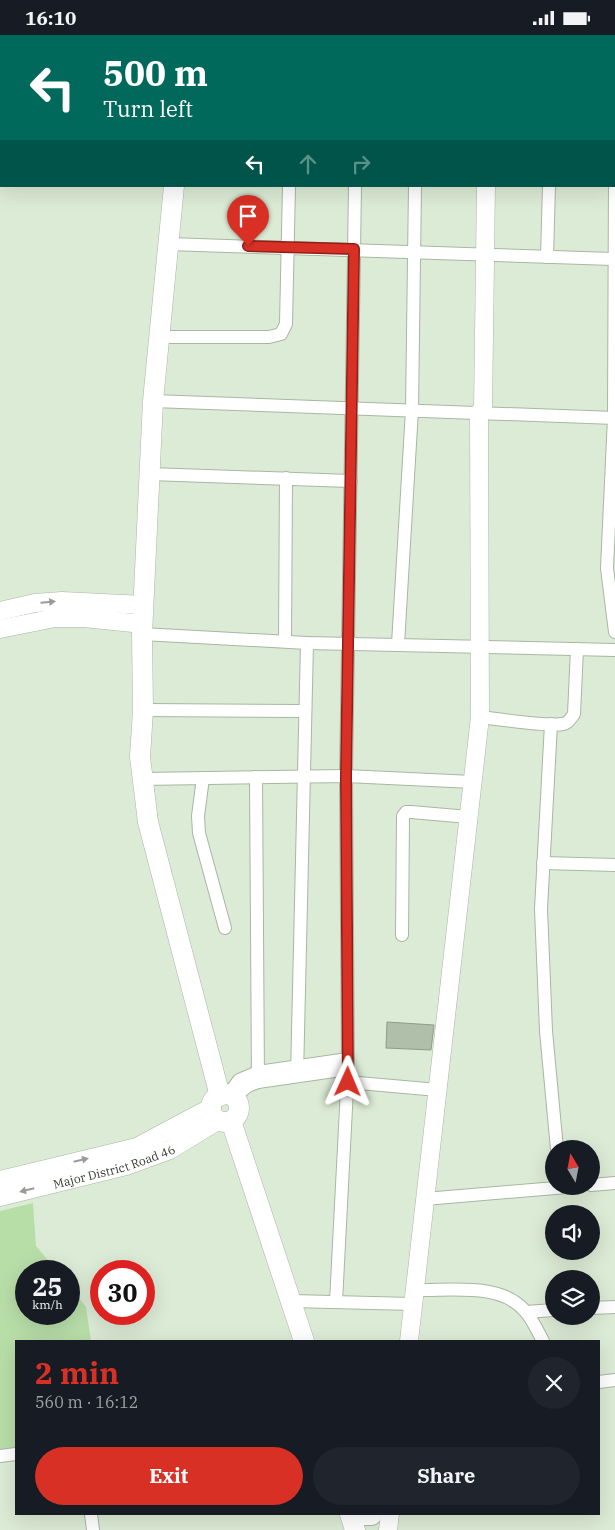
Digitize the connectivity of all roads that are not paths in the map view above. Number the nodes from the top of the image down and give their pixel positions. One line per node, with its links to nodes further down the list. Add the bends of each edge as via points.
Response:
1 (174, 187): 8 (main road)
2 (289, 187): 10 (street)
3 (355, 187): 11 (street)
4 (414, 187): 12 (street)
5 (486, 187): 13 (main road)
6 (549, 187): 14 (street)
7 (615, 187): 9 (street)
8 (169, 245): 10 (street); 16 (main road)
9 (614, 246): 15 (street)
10 (288, 247): 11 (street); 16 (street, via 286,323 281,334 269,337)
11 (354, 249): 12 (street); 18 (street)
12 (414, 252): 13 (street); 19 (street)
13 (485, 256): 14 (street); 20 (main road, via 483,410)
14 (547, 257): 15 (street)
15 (613, 259): 21 (street)
16 (160, 337): 17 (main road)
17 (153, 401): 18 (street); 22 (main road)
18 (352, 408): 19 (street); 24 (street)
19 (412, 410): 20 (street); 32 (street)
20 (478, 413): 21 (street); 33 (main road)
21 (614, 418): 28 (street, via 607,568)
22 (150, 474): 23 (street); 26 (main road)
23 (286, 478): 24 (street); 29 (street)
24 (351, 481): 31 (street)
25 (0, 611): 26 (main road, one-way to 26, via 62,601)
26 (143, 621): 27 (main road, via 55,618); 29 (street); 36 (main road)
27 (0, 629)
28 (615, 632)
29 (285, 641): 30 (street)
30 (306, 643): 31 (street); 37 (street)
31 (349, 643): 32 (street); 40 (street)
32 (398, 644): 33 (street)
33 (480, 646): 34 (street); 38 (main road)
34 (577, 649): 35 (street); 39 (street, via 574,714 564,724)
35 (615, 650)
36 (143, 710): 37 (street); 44 (main road)
37 (304, 711): 42 (street)
38 (480, 717): 39 (street); 45 (main road)
39 (551, 724): 47 (street)
40 (346, 776): 42 (street); 45 (street); 51 (street)
41 (256, 777): 42 (street); 43 (street); 53 (street)
42 (303, 777): 52 (street)
43 (203, 778): 44 (street); 49 (street, via 199,833)
44 (142, 779): 56 (main road, via 148,823)
45 (473, 782): 46 (main road)
46 (469, 817): 50 (street, via 411,812 403,816); 55 (main road)
47 (543, 863): 48 (street); 57 (street, via 544,990)
48 (615, 865)
49 (225, 928)
50 (402, 935)
51 (348, 1064): 52 (street); 54 (street)
52 (297, 1070): 53 (street)
53 (258, 1077): 56 (street)
54 (348, 1082): 55 (street); 66 (street)
55 (438, 1090): 63 (main road)
56 (224, 1106): 58 (main road, Major District Road 46, one-way to 56, via 137,1147); 62 (main road, Major District Road 46, one-way to 62, via 170,1150 126,1166); 65 (main road)
57 (556, 1140)
58 (0, 1180)
59 (615, 1183): 60 (street)
60 (600, 1184)
61 (545, 1188): 63 (street)
62 (0, 1197)
63 (425, 1199): 64 (main road)
64 (414, 1297): 66 (street); 70 (street, via 490,1292 516,1303); 72 (main road)
65 (291, 1301): 66 (street); 71 (main road)
66 (336, 1302)
67 (615, 1307): 68 (street)
68 (600, 1308)
69 (545, 1311): 70 (street)
70 (526, 1312): 73 (street)
71 (304, 1340)
72 (409, 1340)
73 (542, 1340)
74 (615, 1380): 75 (street)
75 (600, 1381)
76 (15, 1454): 77 (street)
77 (0, 1456)
78 (91, 1515): 81 (street)
79 (350, 1515): 82 (main road)
80 (390, 1515): 83 (main road)
81 (93, 1530)
82 (355, 1530)
83 (388, 1530)

